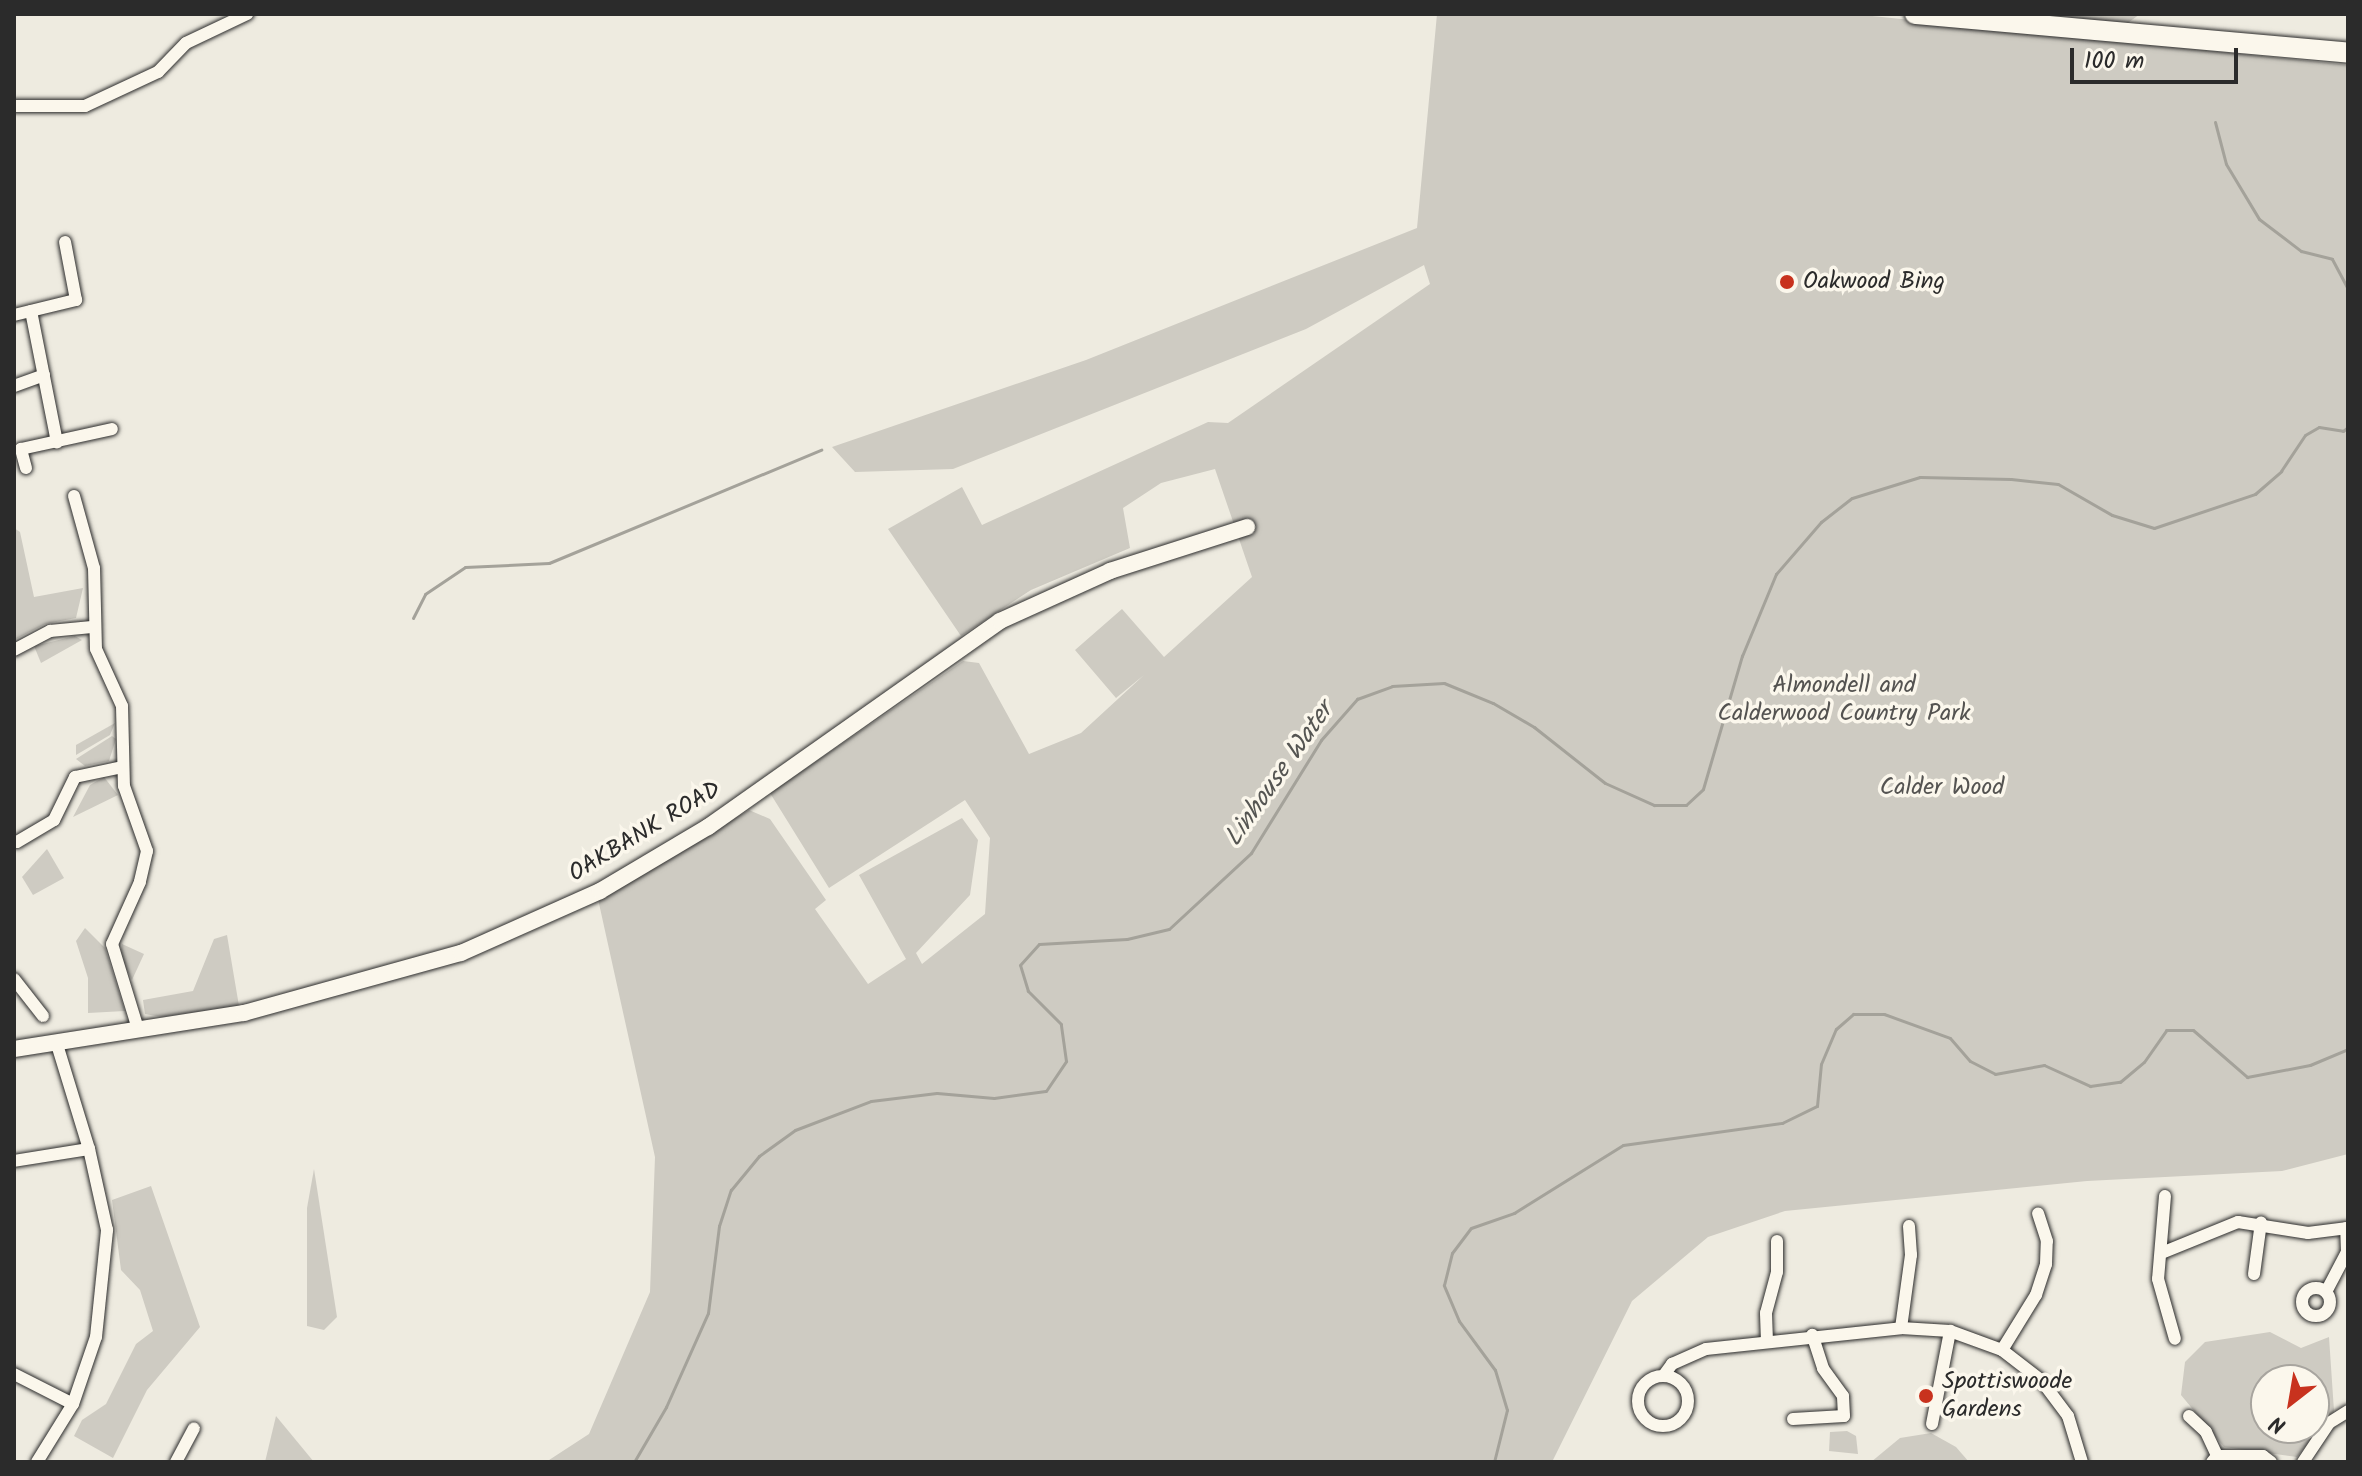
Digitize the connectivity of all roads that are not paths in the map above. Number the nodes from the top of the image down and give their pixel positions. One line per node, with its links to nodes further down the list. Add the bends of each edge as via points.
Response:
1 (247, 14): 4 (street, via 186,43 158,72 85,106)
2 (1915, 14): 3 (main road)
3 (2348, 53)
4 (14, 106)
5 (65, 242): 6 (street, via 76,300)
6 (31, 311): 7 (street); 8 (street)
7 (14, 315)
8 (44, 375): 9 (street); 11 (street)
9 (14, 386)
10 (112, 429): 11 (street)
11 (57, 442): 12 (street, via 21,449)
12 (26, 468)
13 (74, 496): 15 (street, via 94,568)
14 (1247, 527): 21 (street, OAKBANK ROAD, via 1110,571 987,628 708,827 600,891 413,970 244,1013)
15 (92, 627): 16 (street, via 50,631); 17 (street, via 104,670 122,706)
16 (14, 650)
17 (122, 767): 18 (street, via 75,777 54,820); 21 (street, via 145,835 146,867 112,944)
18 (17, 842)
19 (14, 979): 20 (street)
20 (43, 1016)
21 (138, 1029): 22 (street, OAKBANK ROAD)
22 (56, 1041): 23 (street, OAKBANK ROAD); 24 (street)
23 (14, 1049)
24 (89, 1149): 25 (street); 43 (street, via 107,1230 96,1337)
25 (14, 1161)
26 (2165, 1196): 32 (street)
27 (2038, 1213): 40 (street, via 2047,1241 2046,1264 2036,1295)
28 (2261, 1222): 30 (street, via 2308,1233); 32 (street, via 2238,1222); 33 (street)
29 (1909, 1226): 35 (street, via 1911,1255)
30 (2347, 1228): 34 (street, via 2347,1252)
31 (1777, 1241): 39 (street, via 1771,1255)
32 (2164, 1252): 38 (street, via 2158,1279)
33 (2254, 1274)
34 (2326, 1292)
35 (1901, 1328): 36 (street); 37 (street)
36 (1950, 1331): 40 (street); 47 (street)
37 (1812, 1335): 39 (street); 46 (street, via 1823,1368 1843,1396 1844,1416)
38 (2175, 1339)
39 (1767, 1342): 42 (street, via 1706,1349 1672,1364)
40 (2002, 1350): 52 (street, via 2041,1380 2068,1416)
41 (14, 1374): 43 (street)
42 (1664, 1375): 42 (street, via 1685,1388 1689,1405 1683,1418 1664,1426 1646,1419 1638,1404 1648,1381)
43 (73, 1404): 50 (street)
44 (2348, 1411): 54 (street, via 2329,1423)
45 (2189, 1416): 49 (street, via 2206,1432)
46 (1793, 1419)
47 (1932, 1424)
48 (194, 1428): 51 (street)
49 (2214, 1459): 53 (street, via 2263,1456)
50 (37, 1462)
51 (176, 1462)
52 (2082, 1462)
53 (2271, 1462)
54 (2303, 1462)

